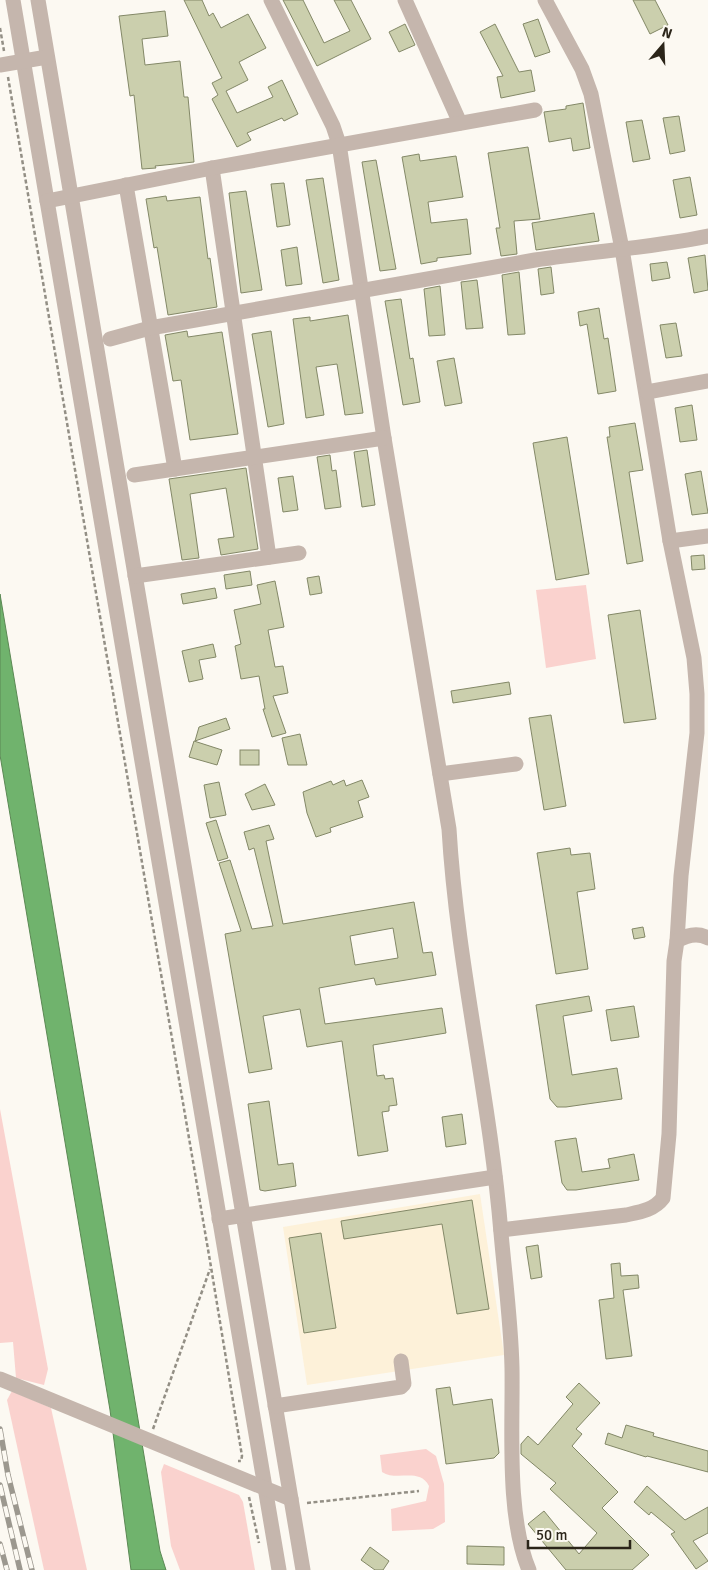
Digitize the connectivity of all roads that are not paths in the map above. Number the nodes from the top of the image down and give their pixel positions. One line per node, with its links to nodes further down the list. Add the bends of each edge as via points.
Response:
1 (13, 0): 7 (street)
2 (38, 0): 6 (street)
3 (271, 0): 11 (street)
4 (405, 0): 10 (street)
5 (546, 0): 17 (street, via 592,94)
6 (47, 57): 7 (street); 14 (street)
7 (23, 61): 8 (street); 15 (street)
8 (3, 64)
9 (535, 110): 10 (street)
10 (460, 123): 11 (street)
11 (339, 144): 12 (street); 18 (street)
12 (212, 168): 13 (street); 19 (street)
13 (126, 185): 14 (street); 20 (street)
14 (70, 197): 15 (street); 32 (street)
15 (47, 201): 39 (street)
16 (708, 236): 17 (street)
17 (622, 249): 18 (street, via 538,260); 23 (street)
18 (364, 291): 19 (street); 24 (street)
19 (235, 313): 20 (street); 25 (street)
20 (150, 328): 21 (street); 26 (street)
21 (110, 339)
22 (708, 381): 23 (street)
23 (647, 392): 29 (street)
24 (384, 438): 25 (street); 34 (street)
25 (256, 457): 26 (street); 31 (street)
26 (175, 469): 27 (street)
27 (134, 475)
28 (708, 536): 29 (street)
29 (670, 541): 36 (street, via 694,658 697,694 697,733 681,876)
30 (299, 553): 31 (street)
31 (269, 558): 32 (street)
32 (135, 576): 38 (street)
33 (516, 764): 34 (street)
34 (440, 774): 37 (street, via 449,829 453,892)
35 (708, 938): 36 (street, via 702,934 687,935)
36 (678, 941): 40 (street, via 674,961 669,1134 663,1198 646,1211 626,1215)
37 (495, 1176): 38 (street); 40 (street)
38 (243, 1214): 39 (street); 43 (street)
39 (219, 1219): 44 (street)
40 (501, 1230): 48 (street, via 512,1366 512,1453 518,1527)
41 (401, 1361): 43 (street, via 404,1384 401,1387)
42 (0, 1379): 44 (street, via 155,1435)
43 (276, 1406): 45 (street)
44 (264, 1487): 45 (street); 46 (street)
45 (291, 1499): 47 (street)
46 (279, 1570)
47 (303, 1570)
48 (529, 1570)

